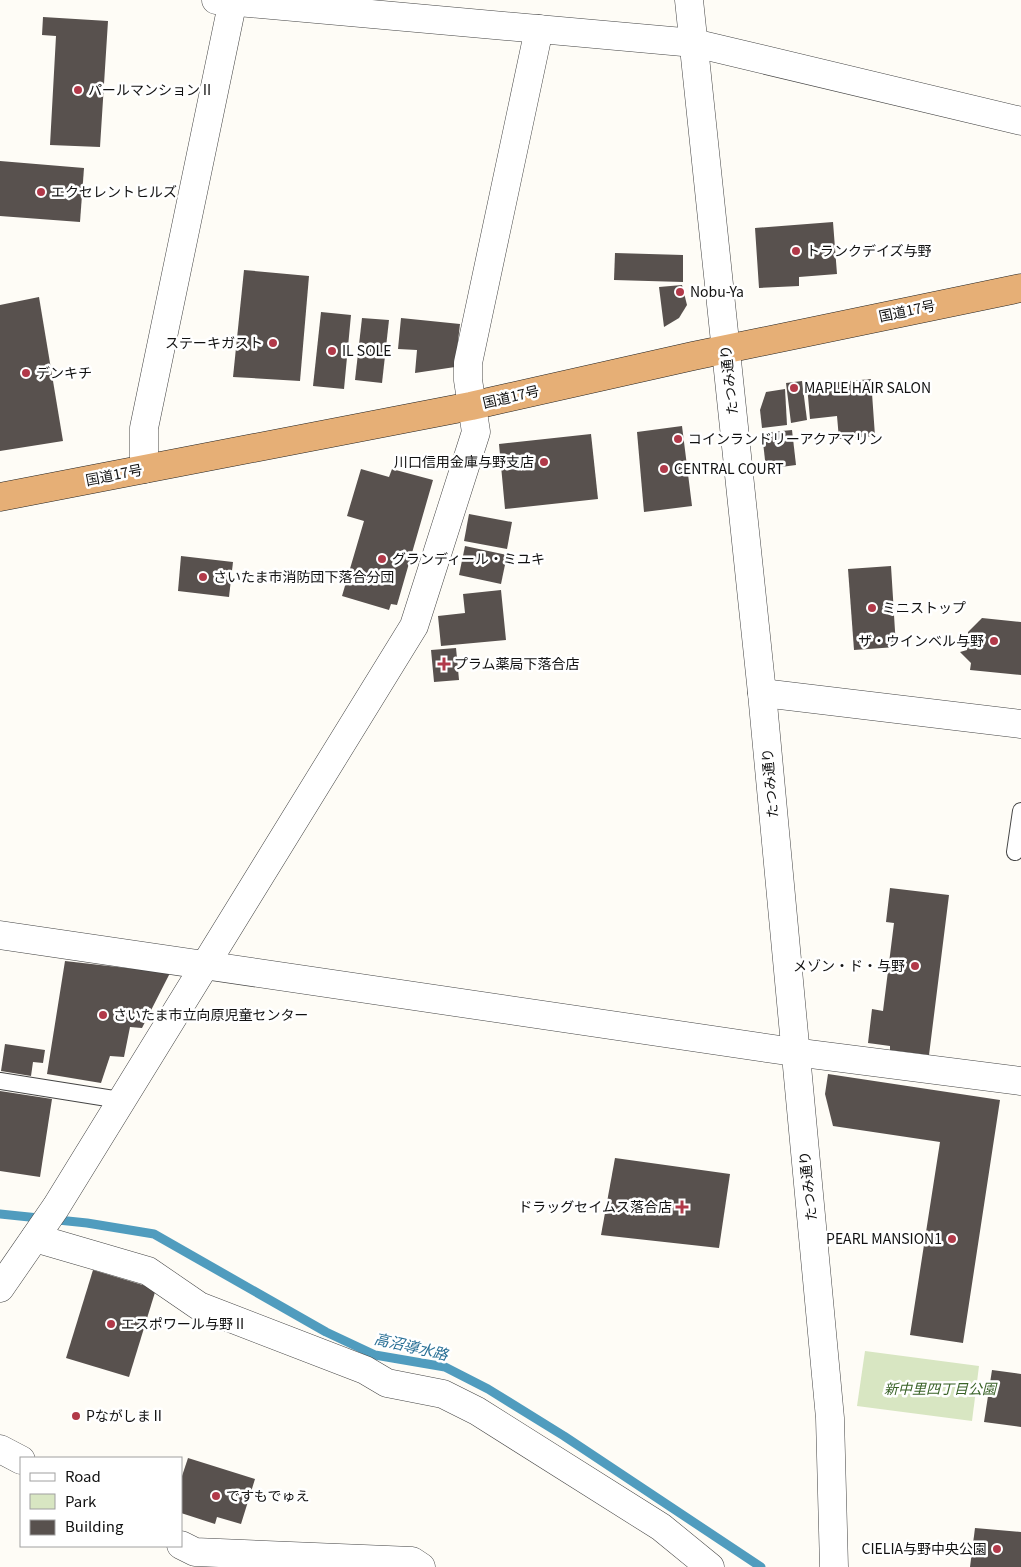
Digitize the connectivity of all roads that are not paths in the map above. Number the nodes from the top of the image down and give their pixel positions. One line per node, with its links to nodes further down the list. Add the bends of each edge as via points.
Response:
1 (227, 0): 3 (street); 9 (street, via 144,428)
2 (689, 0): 4 (street, たつみ通り)
3 (539, 29): 4 (street); 8 (street, via 468,363)
4 (694, 44): 5 (street); 7 (street, たつみ通り)
5 (1021, 121)
6 (1021, 288): 7 (highway, 国道17号)
7 (725, 349): 8 (highway, 国道17号); 11 (street, たつみ通り)
8 (471, 406): 9 (highway, 国道17号); 16 (street, via 476,432 414,626)
9 (144, 469): 10 (highway, 国道17号)
10 (0, 497)
11 (762, 693): 12 (street); 17 (street, たつみ通り)
12 (1021, 724)
13 (1021, 811): 14 (lane)
14 (1015, 852)
15 (0, 935): 16 (street)
16 (204, 964): 17 (street); 20 (street)
17 (794, 1052): 19 (street); 28 (street, たつみ通り, via 830,1418)
18 (0, 1081): 20 (lane)
19 (1021, 1081)
20 (120, 1100): 21 (street)
21 (37, 1235): 22 (street); 27 (street, via 148,1271 198,1306 365,1370 387,1383 443,1394 477,1411 661,1527)
22 (0, 1288)
23 (0, 1449): 24 (street)
24 (20, 1459)
25 (182, 1546): 26 (street, via 195,1552 412,1561)
26 (421, 1567)
27 (710, 1567)
28 (834, 1567)

